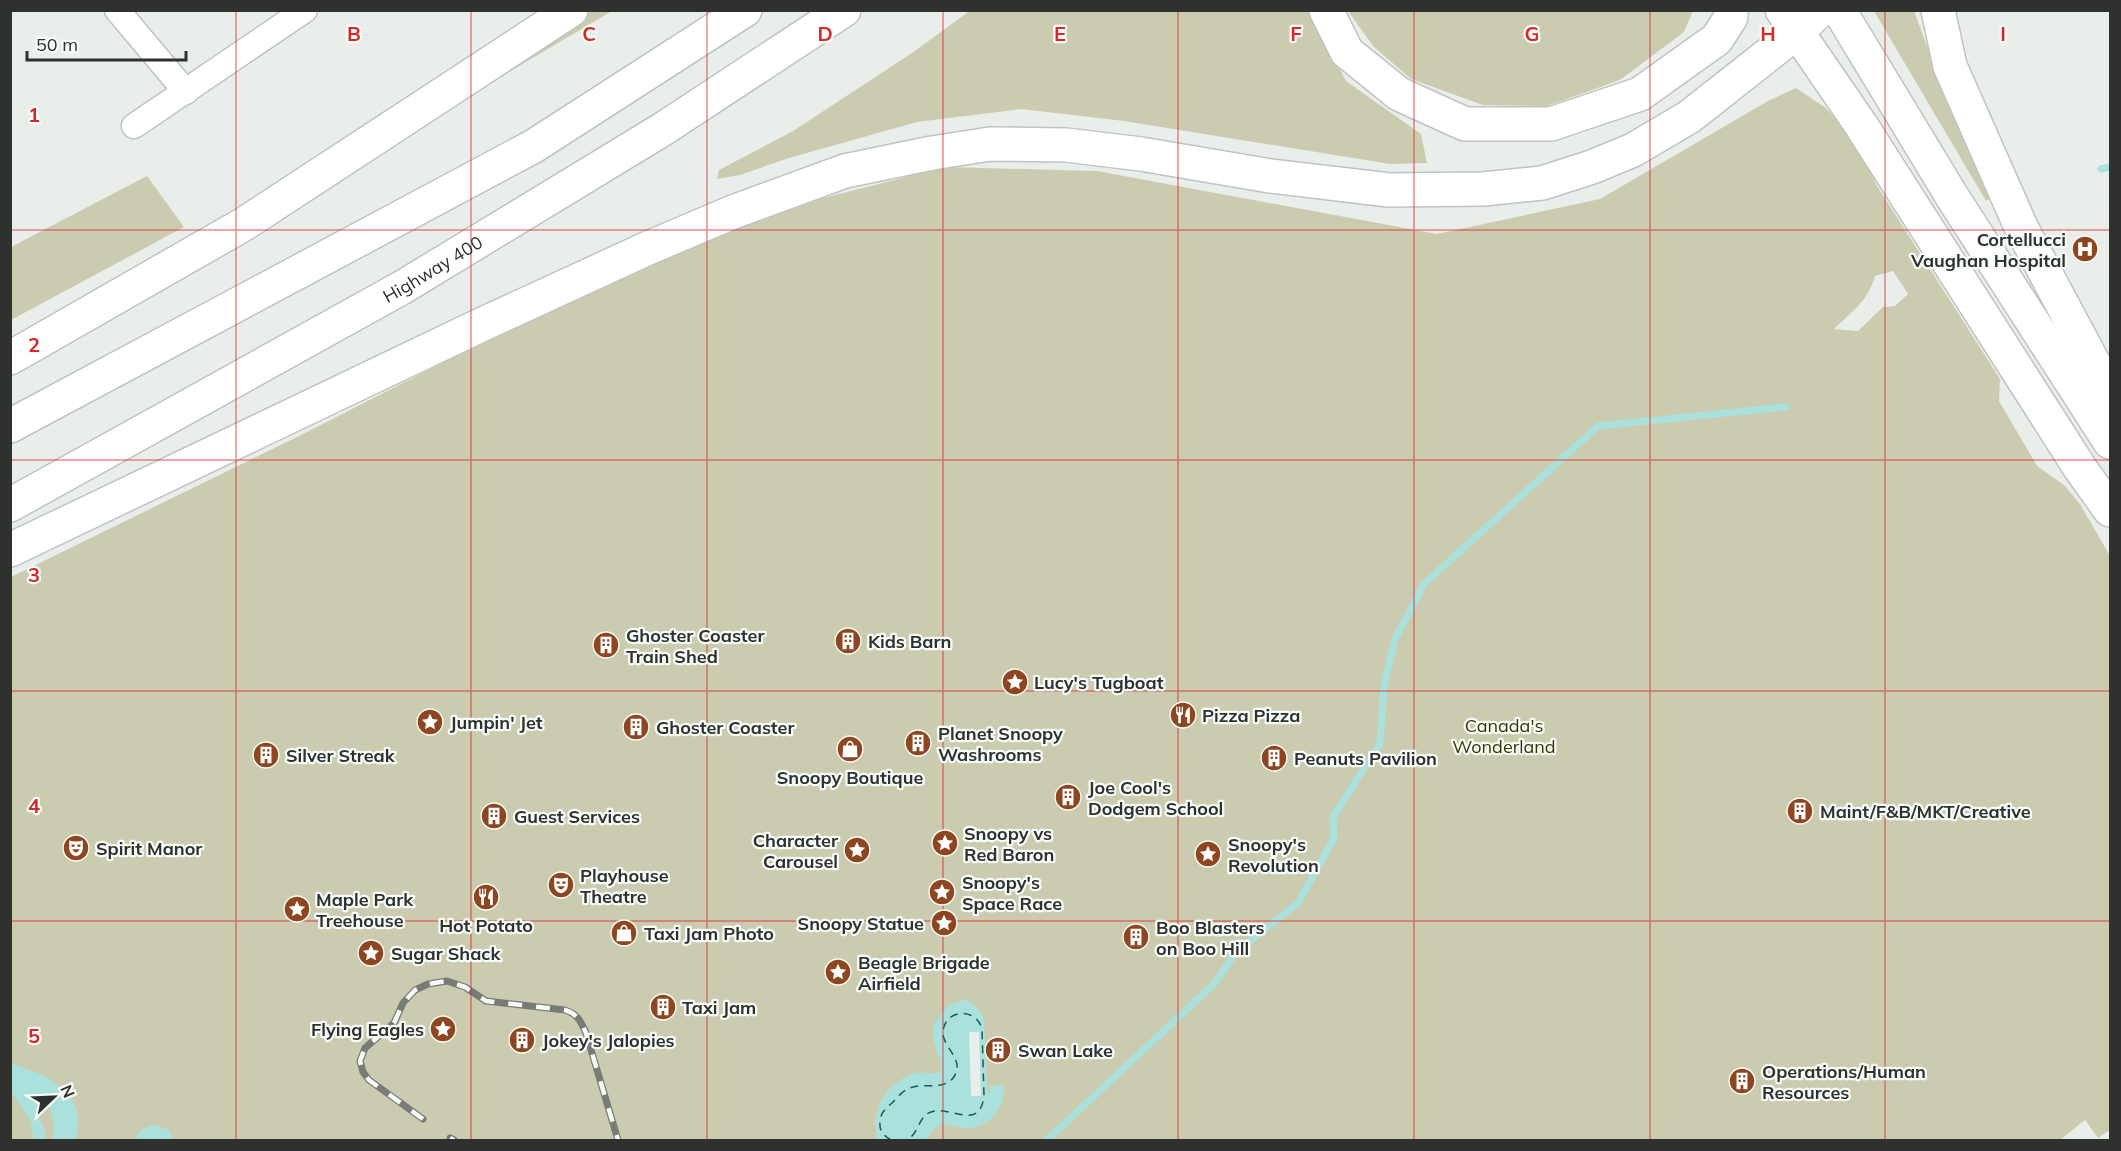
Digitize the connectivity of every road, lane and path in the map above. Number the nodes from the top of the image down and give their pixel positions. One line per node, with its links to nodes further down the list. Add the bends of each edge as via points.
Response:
1 (117, 10): 11 (street)
2 (305, 10): 11 (street)
3 (571, 10): 13 (main road, via 244,224)
4 (745, 10): 15 (main road, via 534,146)
5 (844, 10): 17 (main road, Highway 400, via 663,129 403,287)
6 (1326, 10): 7 (main road, via 1347,52 1399,94 1465,124 1551,124 1640,94 1717,39 1731,17)
7 (1731, 10)
8 (1839, 10): 16 (main road, via 1953,198)
9 (1938, 10): 14 (main road, via 1950,66 2021,227)
10 (1800, 18): 18 (main road, via 1861,125); 19 (main road, via 1689,117 1633,150 1542,183 1484,189 1389,190 1066,145 990,144 845,171 646,249)
11 (186, 92): 12 (street)
12 (134, 126)
13 (10, 358)
14 (2110, 394)
15 (10, 426)
16 (2110, 442)
17 (10, 505)
18 (2110, 510)
19 (10, 550)

